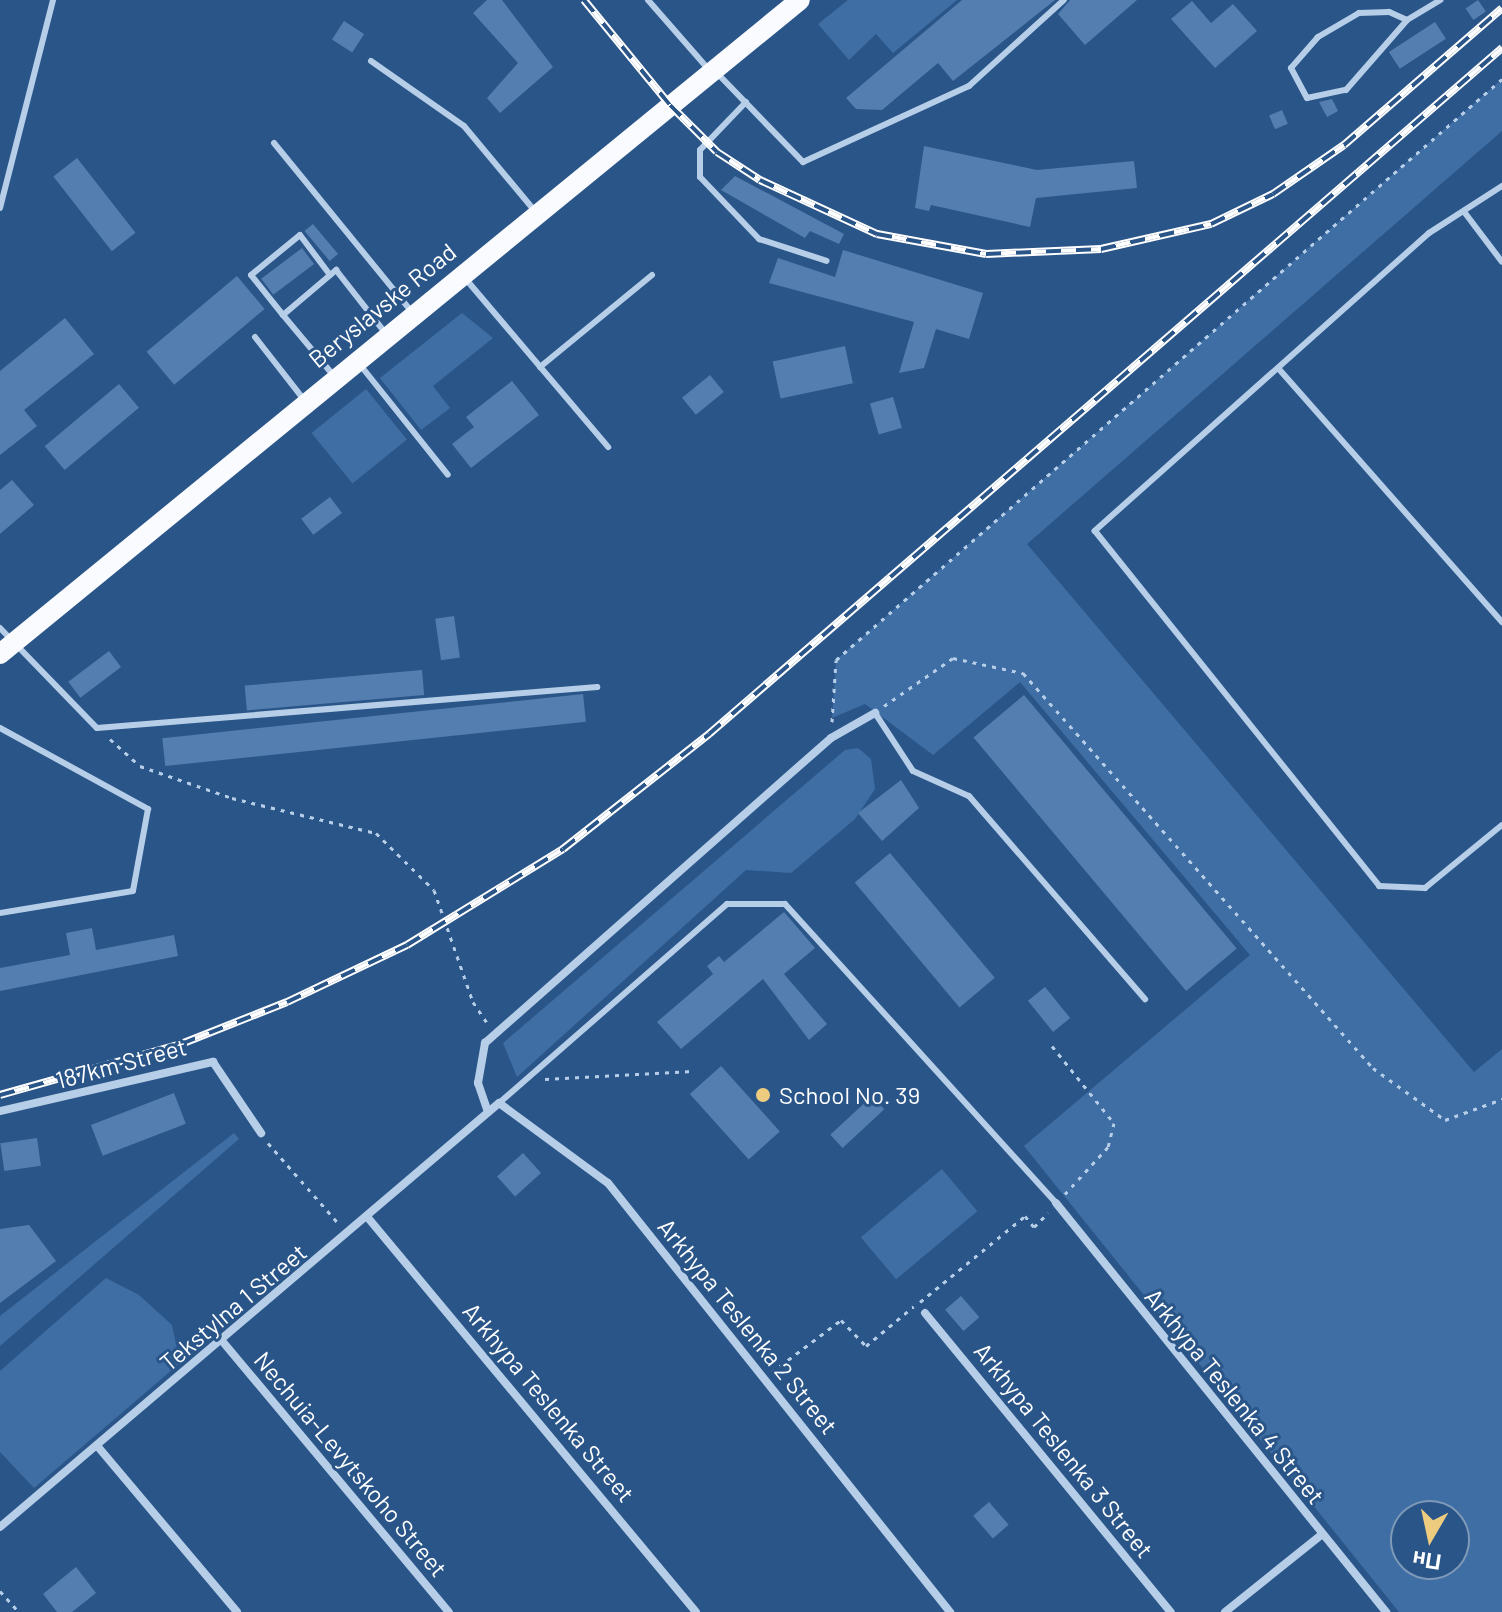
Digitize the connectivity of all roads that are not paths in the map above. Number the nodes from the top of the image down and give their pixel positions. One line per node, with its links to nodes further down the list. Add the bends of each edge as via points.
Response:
1 (53, 0): 12 (lane)
2 (648, 0): 8 (lane)
3 (800, 0): 8 (main road, Beryslavske Road)
4 (1064, 0): 9 (lane, via 969,86 803,162)
5 (1440, 0): 6 (lane)
6 (1407, 20): 6 (lane, via 1346,90 1307,98 1291,68 1318,37 1359,13 1389,12)
7 (371, 61): 13 (lane, via 464,126)
8 (713, 71): 9 (lane); 13 (main road, Beryslavske Road)
9 (746, 102): 15 (lane, via 700,150 700,177 759,239)
10 (274, 143): 20 (lane)
11 (1502, 186): 14 (lane)
12 (0, 208)
13 (536, 213): 18 (main road, Beryslavske Road)
14 (1465, 213): 16 (lane); 26 (lane, via 1429,233)
15 (827, 261)
16 (1502, 262)
17 (330, 275): 21 (lane); 21 (lane, via 300,235 251,275); 22 (lane, via 336,270)
18 (461, 275): 20 (main road, Beryslavske Road); 25 (lane)
19 (652, 275): 25 (lane)
20 (414, 314): 22 (main road, Beryslavske Road)
21 (283, 315): 27 (lane)
22 (387, 335): 24 (main road, Beryslavske Road)
23 (255, 337): 28 (lane)
24 (356, 360): 27 (main road, Beryslavske Road); 30 (lane)
25 (540, 367): 29 (lane)
26 (1278, 368): 31 (lane); 36 (lane, via 1095,531 1379,886 1411,893 1425,888)
27 (335, 377): 28 (main road, Beryslavske Road)
28 (305, 401): 32 (main road, Beryslavske Road)
29 (608, 447)
30 (448, 475)
31 (1502, 622)
32 (4, 642): 33 (lane, via 97,728)
33 (597, 687)
34 (875, 713): 38 (lane, via 913,771 969,796); 41 (street, via 831,738 495,1034 479,1061)
35 (0, 728): 37 (lane, via 148,809 133,891)
36 (1502, 825)
37 (0, 913)
38 (1145, 999)
39 (499, 1103): 41 (street); 43 (lane, via 727,904 785,904); 53 (street, Arkhypa Teslenka 2 Street, via 608,1183)
40 (0, 1111): 42 (street, 187km Street, via 213,1062)
41 (488, 1112): 44 (street, Tekstylna 1 Street)
42 (261, 1133)
43 (1057, 1204): 49 (street, Arkhypa Teslenka 4 Street)
44 (369, 1219): 46 (street, Tekstylna 1 Street); 52 (street, Arkhypa Teslenka Street)
45 (925, 1313): 54 (street, Arkhypa Teslenka 3 Street)
46 (223, 1342): 47 (street, Tekstylna 1 Street); 51 (street, Nechuia-Levytskoho Street)
47 (99, 1448): 48 (street, Tekstylna 1 Street); 50 (street)
48 (0, 1527)
49 (1321, 1535): 55 (street); 56 (street, Arkhypa Teslenka 4 Street)
50 (237, 1612)
51 (449, 1612)
52 (696, 1612)
53 (950, 1612)
54 (1171, 1612)
55 (1225, 1612)
56 (1386, 1612)

